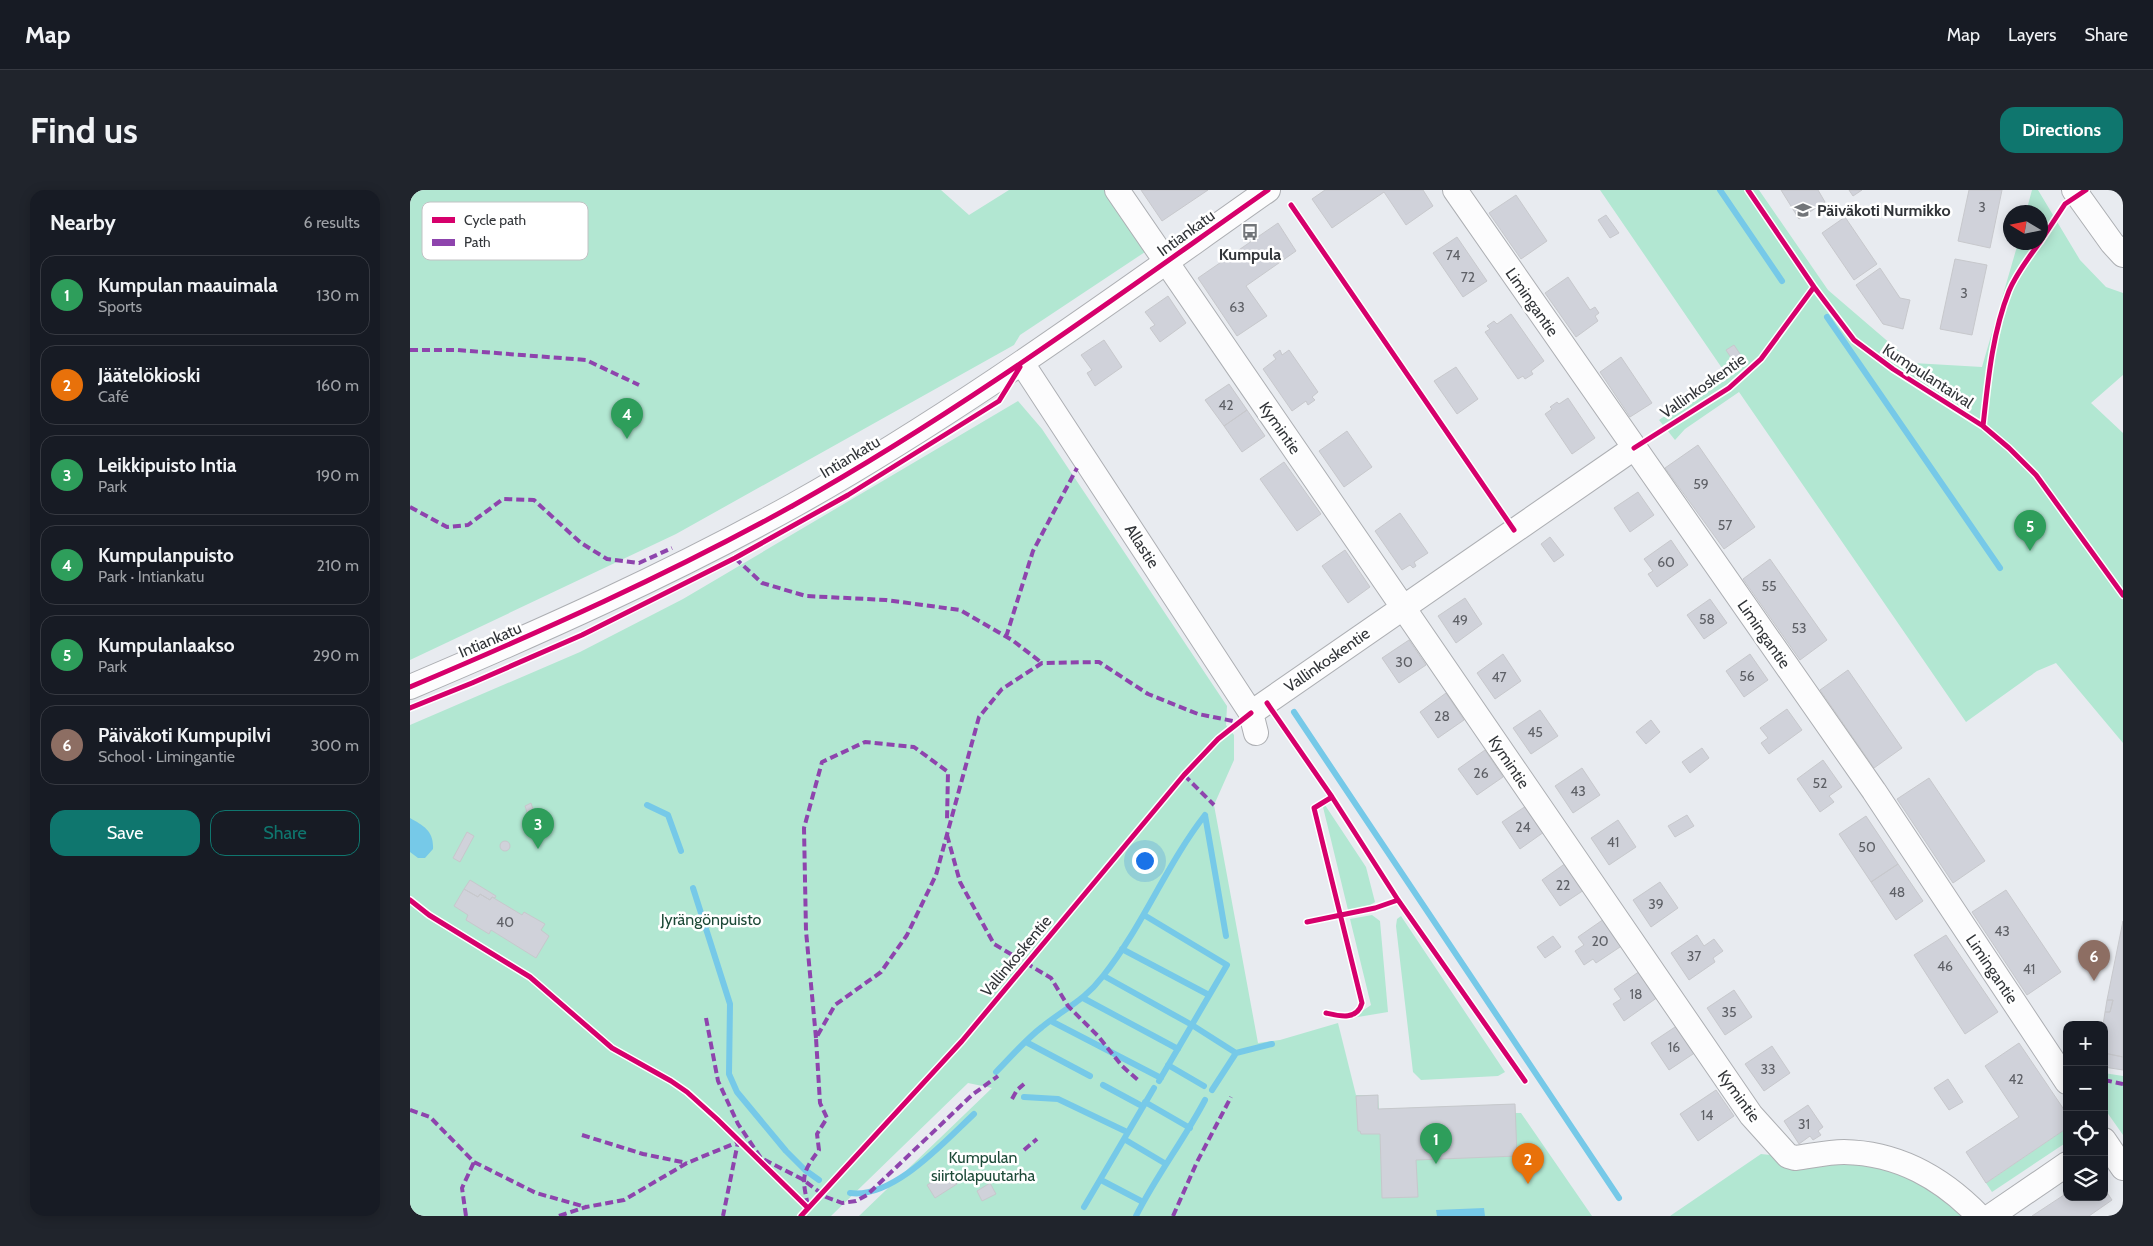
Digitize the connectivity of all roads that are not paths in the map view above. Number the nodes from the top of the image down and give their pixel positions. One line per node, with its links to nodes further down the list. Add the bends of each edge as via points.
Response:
1 (1117, 190): 6 (street, Kymintie)
2 (1268, 190): 6 (street, Intiankatu)
3 (1455, 190): 8 (street, Limingantie)
4 (2074, 190): 5 (street)
5 (2123, 255)
6 (1167, 262): 7 (street, Intiankatu); 9 (street, Kymintie)
7 (1022, 363): 10 (street, Intiankatu, via 913,435 794,506 525,639); 11 (street, Allastie)
8 (1634, 448): 9 (street, Vallinkoskentie); 12 (street, Limingantie, via 1874,791)
9 (1404, 607): 11 (street, Vallinkoskentie); 16 (street, Kymintie, via 1751,1115 1768,1135 1788,1156 1795,1158 1842,1152 1870,1153 1906,1165 1953,1191)
10 (410, 688)
11 (1253, 723)
12 (2063, 1076)
13 (2108, 1146): 15 (street)
14 (2063, 1167): 17 (street)
15 (2123, 1168)
16 (1979, 1216)
17 (1990, 1216)

